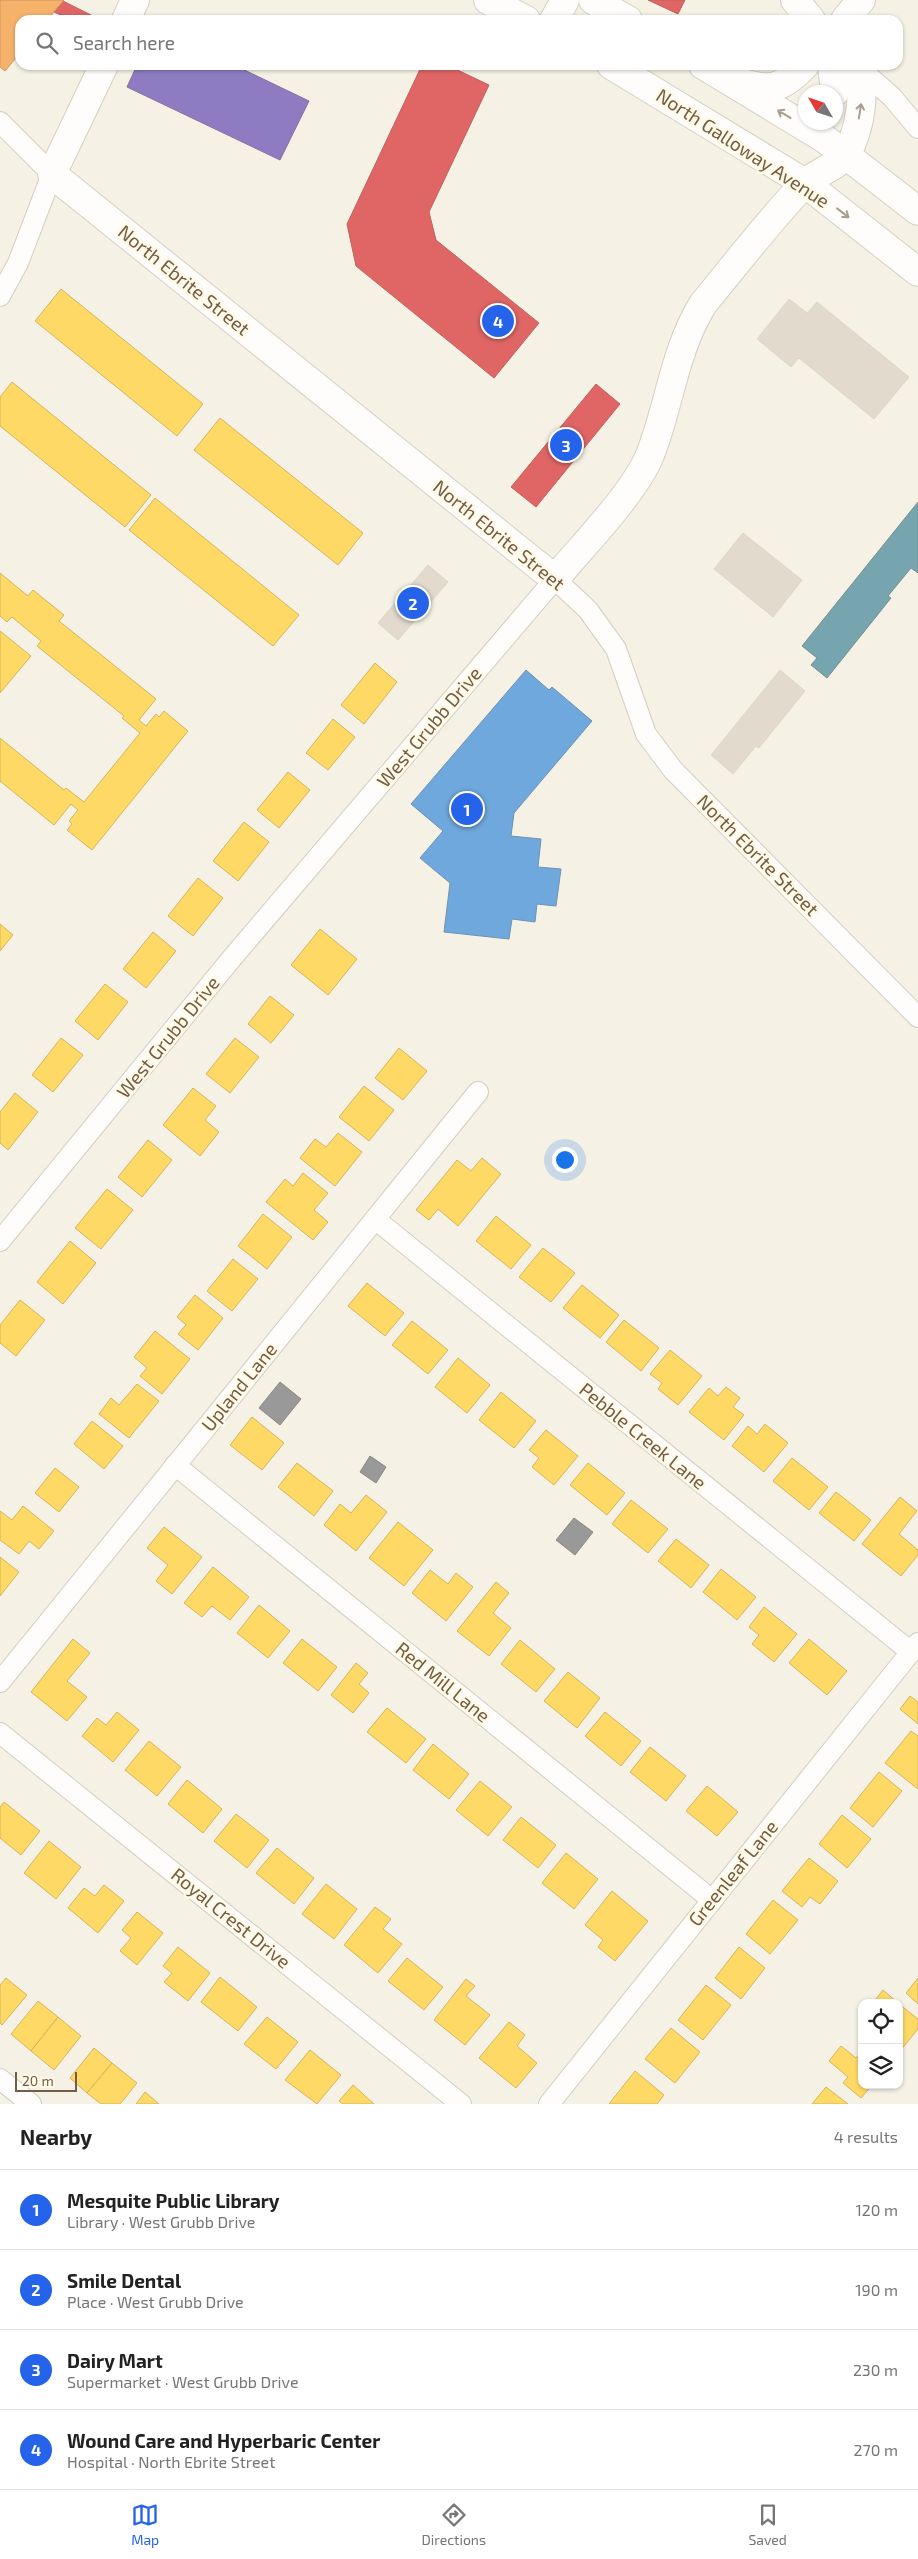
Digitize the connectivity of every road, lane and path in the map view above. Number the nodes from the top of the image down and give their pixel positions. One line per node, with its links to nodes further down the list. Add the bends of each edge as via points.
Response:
1 (135, 0): 7 (street)
2 (488, 0): 8 (street)
3 (564, 0): 9 (street)
4 (594, 0): 10 (street)
5 (795, 0): 11 (street)
6 (861, 0): 12 (street)
7 (128, 15)
8 (516, 15)
9 (556, 15)
10 (620, 15)
11 (807, 15)
12 (849, 15)
13 (102, 70): 24 (street)
14 (619, 70): 25 (street, North Galloway Avenue)
15 (800, 70): 19 (street, via 794,77 763,89)
16 (846, 70): 20 (street)
17 (852, 70): 23 (street, one-way to 17, via 857,129 861,82)
18 (855, 70): 22 (street, via 892,96)
19 (712, 71): 23 (street, one-way to 19)
20 (838, 85)
21 (0, 122): 24 (street, North Ebrite Street)
22 (918, 128)
23 (834, 139): 25 (street, West Grubb Drive); 26 (street)
24 (52, 174): 28 (street, via 18,263); 29 (street, North Ebrite Street)
25 (805, 183): 27 (street, North Galloway Avenue, one-way to 27); 29 (street, West Grubb Drive, via 703,304 689,326 650,454 636,480)
26 (918, 211)
27 (918, 272)
28 (0, 296)
29 (555, 579): 30 (street, North Ebrite Street, via 588,610 616,649 646,734 673,770); 33 (street, West Grubb Drive, via 232,958)
30 (918, 1017)
31 (478, 1092): 32 (street, Upland Lane)
32 (375, 1219): 34 (street, Upland Lane); 35 (street, Pebble Creek Lane)
33 (0, 1241)
34 (175, 1465): 36 (street, Upland Lane); 38 (street, Red Mill Lane)
35 (914, 1648): 38 (street, Greenleaf Lane)
36 (0, 1682)
37 (0, 1733): 41 (street, Royal Crest Drive)
38 (712, 1900): 42 (street, Greenleaf Lane)
39 (0, 2079): 40 (street)
40 (31, 2104)
41 (461, 2104)
42 (549, 2104)

